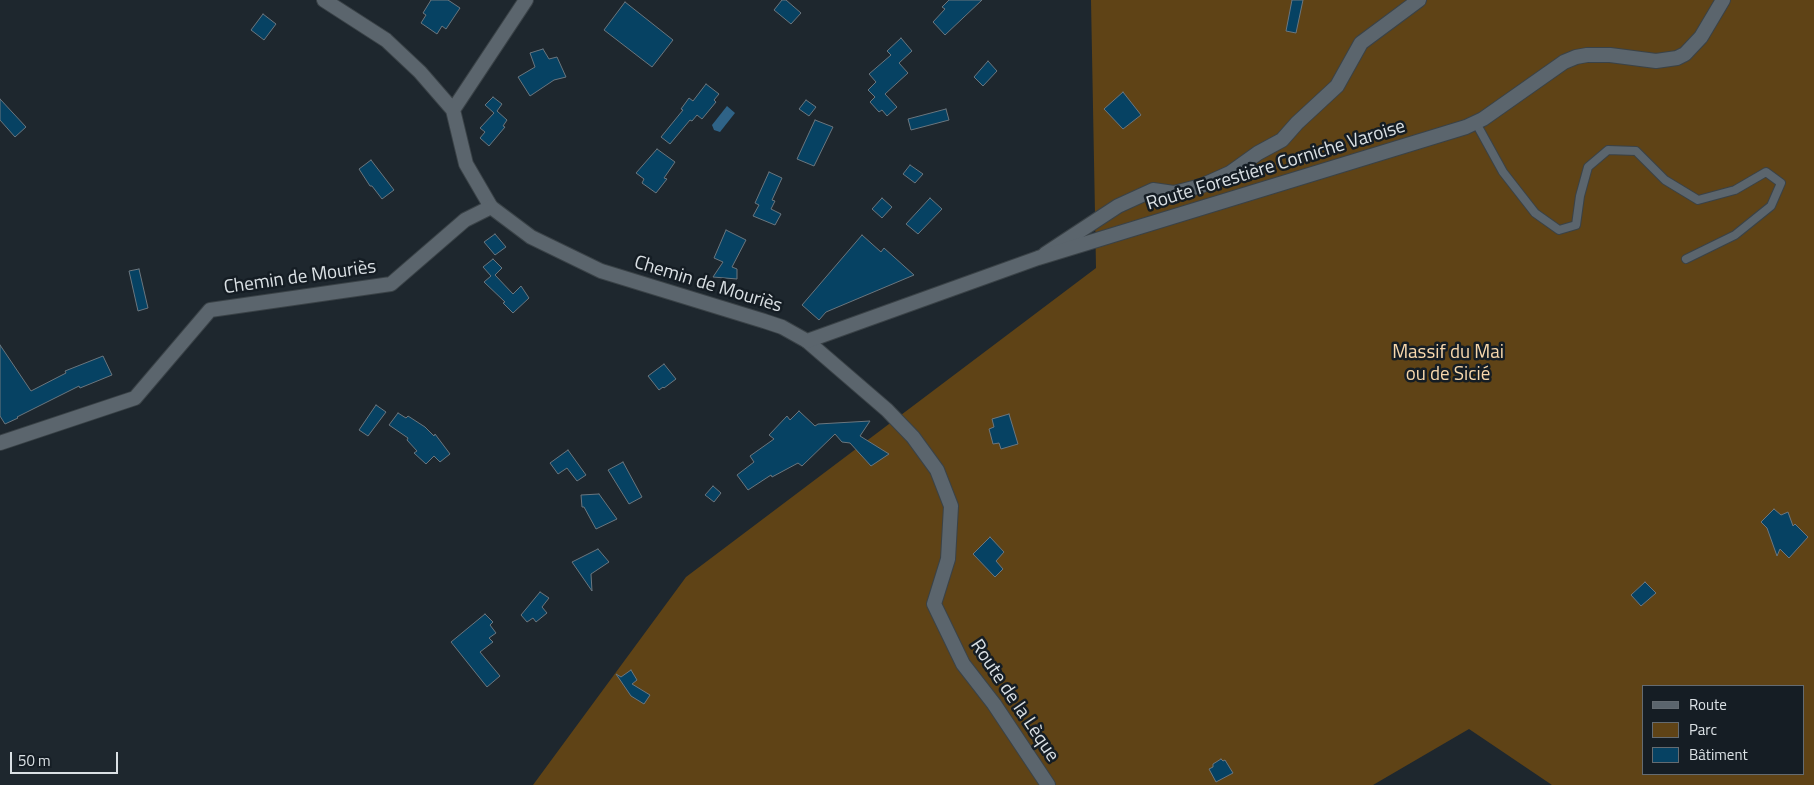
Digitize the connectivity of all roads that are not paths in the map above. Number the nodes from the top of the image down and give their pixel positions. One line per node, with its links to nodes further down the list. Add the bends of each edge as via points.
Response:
1 (324, 0): 5 (street, via 386,40)
2 (526, 0): 5 (street)
3 (1420, 0): 8 (street, via 1362,43 1337,86 1282,140 1230,173 1200,186 1174,193 1153,190 1118,206)
4 (1723, 0): 6 (street, Route Forestière Corniche Varoise, via 1701,37 1685,54 1656,61 1610,55 1576,57)
5 (453, 110): 7 (street, via 466,164)
6 (1476, 123): 8 (street, Route Forestière Corniche Varoise); 9 (lane, via 1503,172 1534,213 1559,230 1576,225 1588,167 1608,150 1636,151 1665,180 1698,200 1735,190 1766,172 1781,183 1771,206 1735,235)
7 (491, 207): 10 (street, Chemin de Mouriès, via 531,237 601,271 782,327); 11 (street, Chemin de Mouriès, via 465,220 391,284 210,310 135,398)
8 (1038, 258): 10 (street, Route Forestière Corniche Varoise)
9 (1686, 259)
10 (807, 341): 12 (street, Route de la Lèque, via 887,410 913,436 937,470 951,506 948,558 934,604 963,664)
11 (0, 443)
12 (1048, 785)

